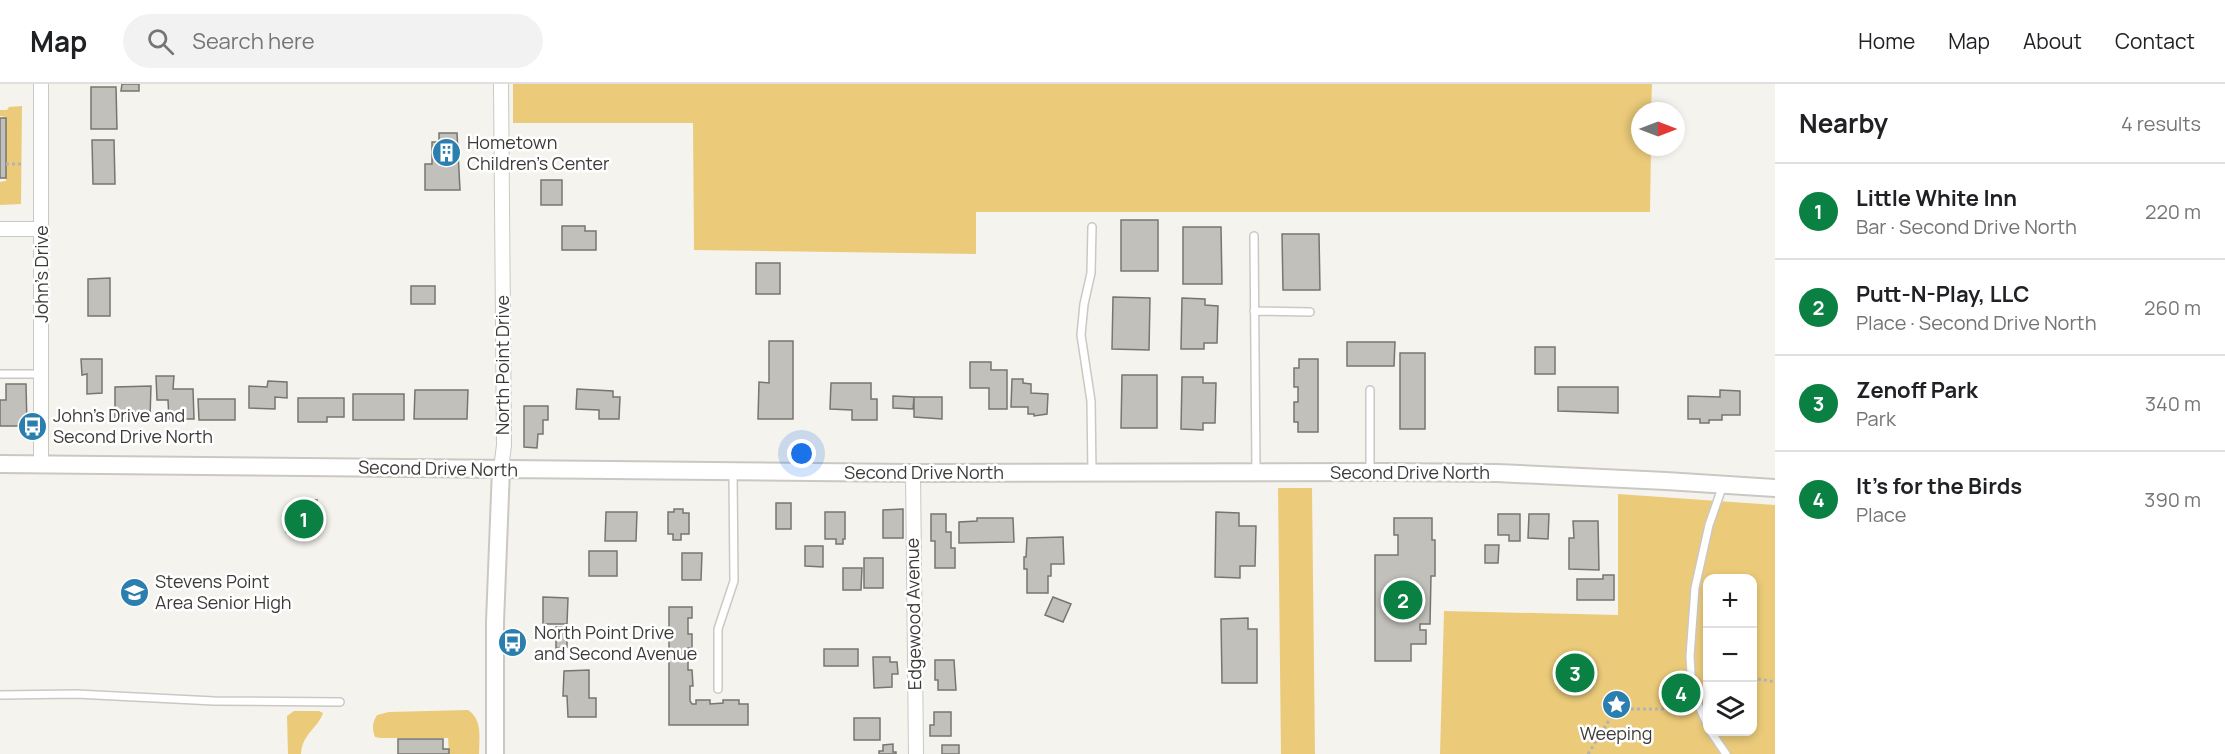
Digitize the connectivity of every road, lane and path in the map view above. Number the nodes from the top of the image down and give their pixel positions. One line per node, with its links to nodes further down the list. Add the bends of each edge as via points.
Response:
1 (41, 84): 7 (street, John's Drive)
2 (501, 84): 16 (street, North Point Drive)
3 (6, 164): 4 (path)
4 (23, 164)
5 (1092, 227): 21 (lane, via 1091,273 1081,335 1091,401)
6 (0, 229): 7 (street)
7 (42, 229): 12 (street, John's Drive)
8 (1254, 236): 9 (lane)
9 (1254, 311): 10 (lane); 18 (lane)
10 (1310, 312)
11 (0, 374): 12 (lane)
12 (42, 374): 15 (street, John's Drive)
13 (1370, 390): 19 (lane)
14 (0, 464): 15 (street, Second Drive North)
15 (41, 464): 16 (street, Second Drive North)
16 (501, 469): 17 (street, Second Drive North); 32 (street, North Point Drive)
17 (733, 472): 20 (street, Second Drive North); 26 (lane, via 734,581 718,629)
18 (1256, 472): 19 (street, Second Drive North); 21 (street, Second Drive North)
19 (1370, 472): 22 (street, Second Drive North)
20 (913, 473): 21 (street, Second Drive North); 33 (street, Edgewood Avenue)
21 (1092, 473)
22 (1723, 485): 23 (street, Second Drive North); 28 (lane, via 1709,525 1695,588 1690,656)
23 (1775, 488)
24 (1757, 679): 25 (path)
25 (1775, 681)
26 (718, 689)
27 (0, 695): 29 (lane, via 76,693 214,701)
28 (1695, 697): 30 (lane); 34 (path, via 1683,708 1623,709 1611,717)
29 (340, 702)
30 (1703, 716)
31 (1714, 736): 35 (lane)
32 (495, 754)
33 (916, 754)
34 (1588, 754)
35 (1726, 754)

